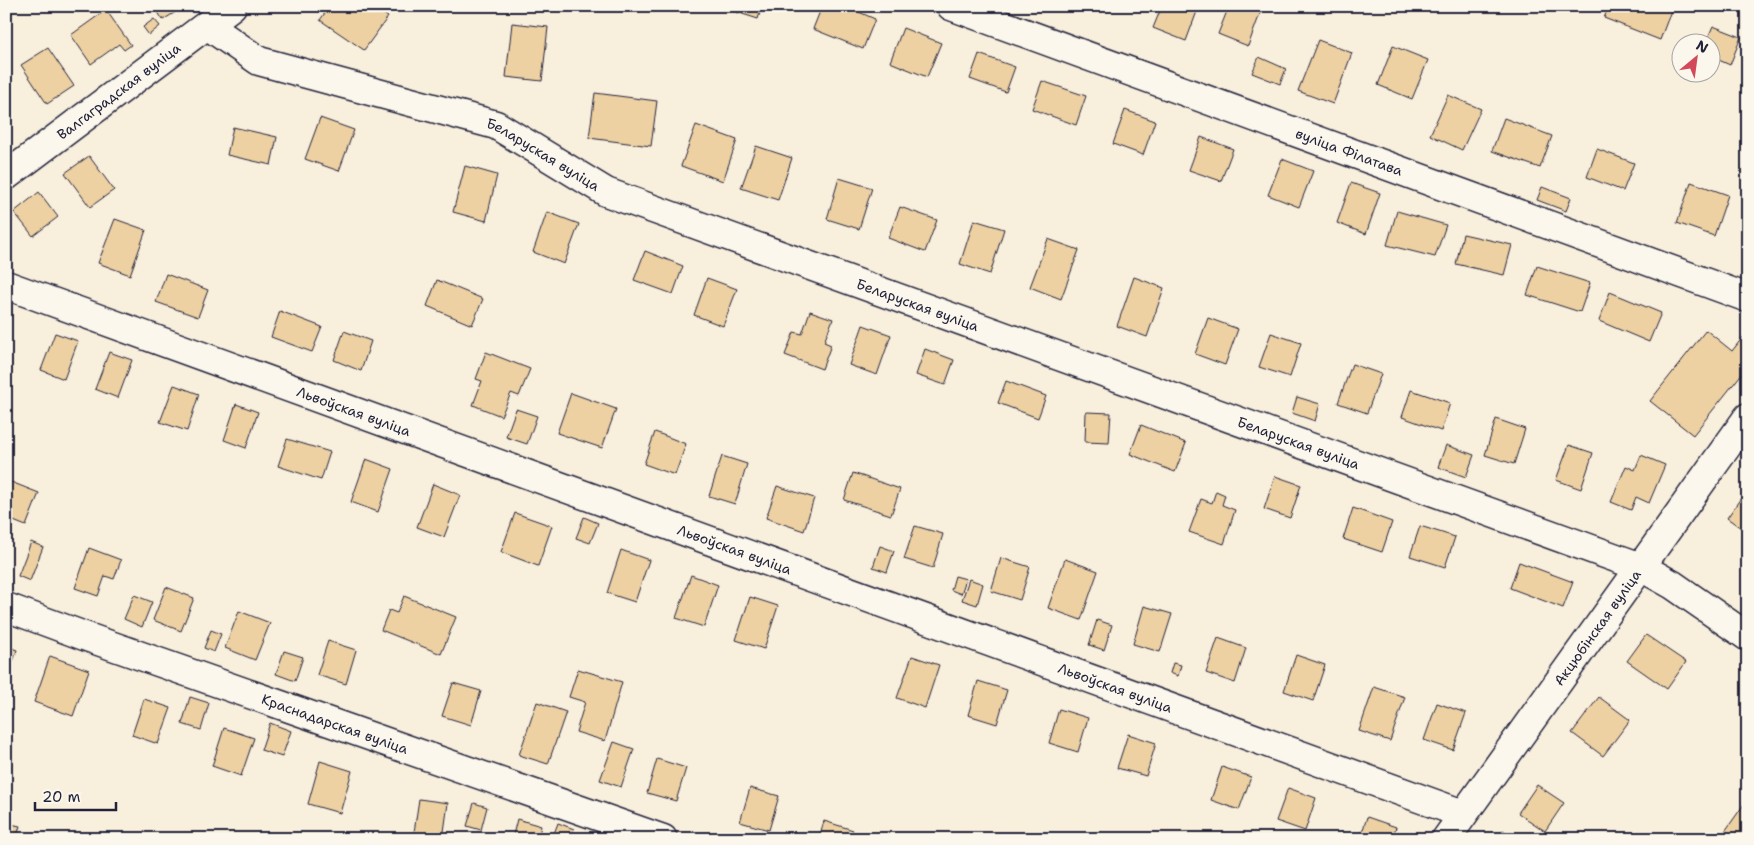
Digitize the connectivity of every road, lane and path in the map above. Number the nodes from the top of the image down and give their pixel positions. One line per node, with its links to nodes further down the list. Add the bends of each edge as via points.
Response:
1 (232, 6): 3 (street, Валгаградская вуліца)
2 (951, 6): 6 (street, вуліца Філатава)
3 (207, 25): 4 (street, Валгаградская вуліца); 8 (street, Беларуская вуліца, via 259,61 496,125 606,192)
4 (6, 176)
5 (6, 285): 11 (street, Львоўская вуліца)
6 (1748, 298)
7 (1748, 417): 8 (street, Акцюбінская вуліца)
8 (1642, 567): 10 (street, Беларуская вуліца); 11 (street, Акцюбінская вуліца)
9 (6, 607): 12 (street, Краснадарская вуліца)
10 (1748, 638)
11 (1463, 814): 13 (street, Акцюбінская вуліца)
12 (663, 839)
13 (1446, 839)

